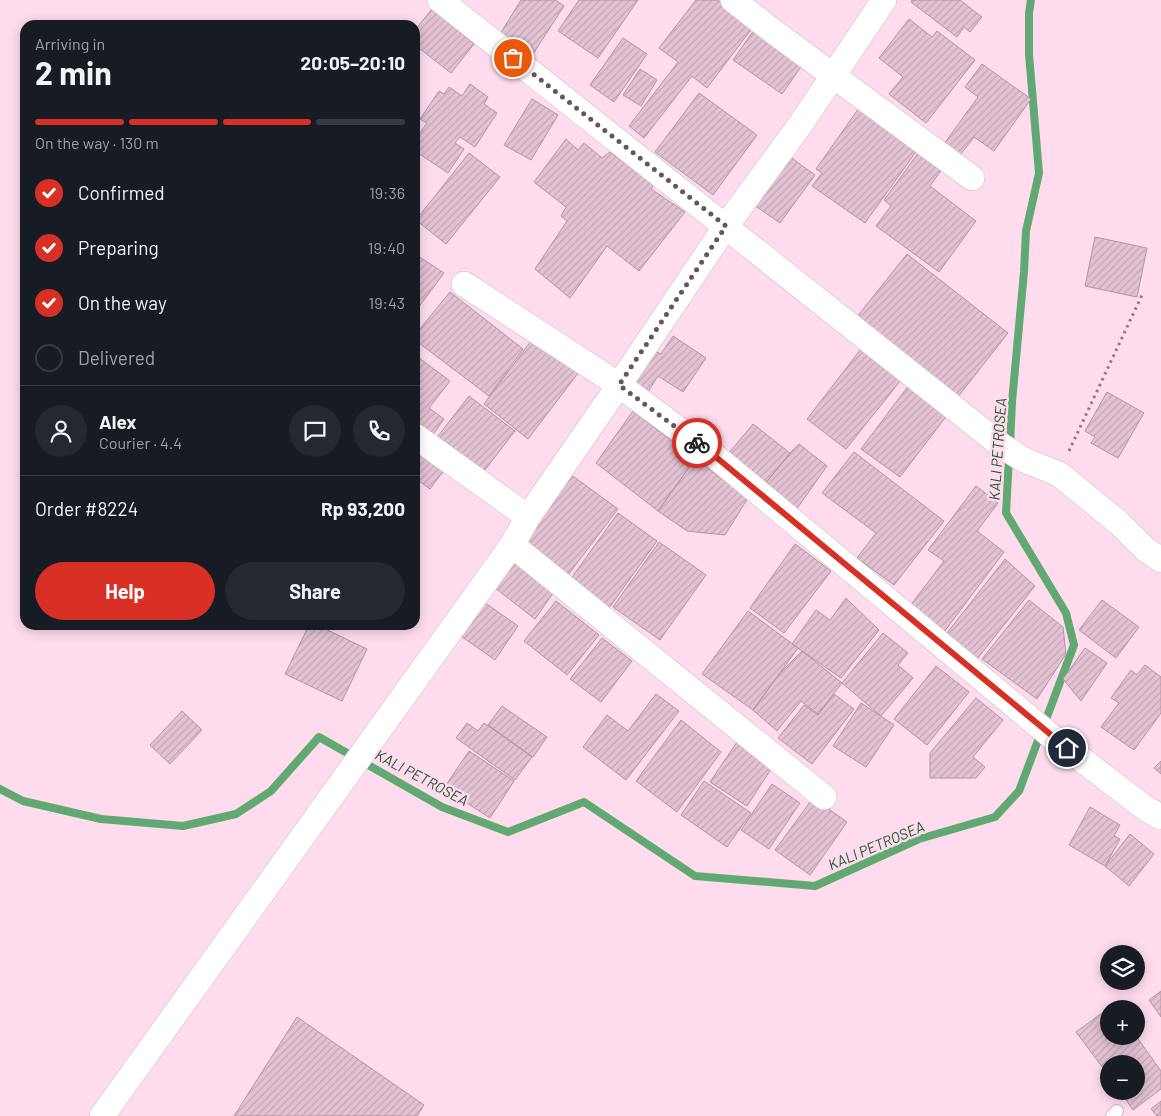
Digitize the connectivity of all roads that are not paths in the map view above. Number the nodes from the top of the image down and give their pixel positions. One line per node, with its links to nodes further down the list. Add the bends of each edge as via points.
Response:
1 (440, 0): 6 (street)
2 (733, 0): 4 (street)
3 (884, 0): 4 (street)
4 (834, 76): 5 (street); 6 (street)
5 (972, 178)
6 (726, 226): 8 (street); 12 (street, via 1002,446 1024,460 1059,474)
7 (464, 284): 8 (street)
8 (619, 385): 10 (street); 14 (street, via 711,453 1052,736 1144,808)
9 (420, 440): 10 (street)
10 (528, 516): 11 (street)
11 (512, 545): 13 (street); 15 (street)
12 (1161, 560)
13 (824, 797)
14 (1161, 817)
15 (102, 1116)

